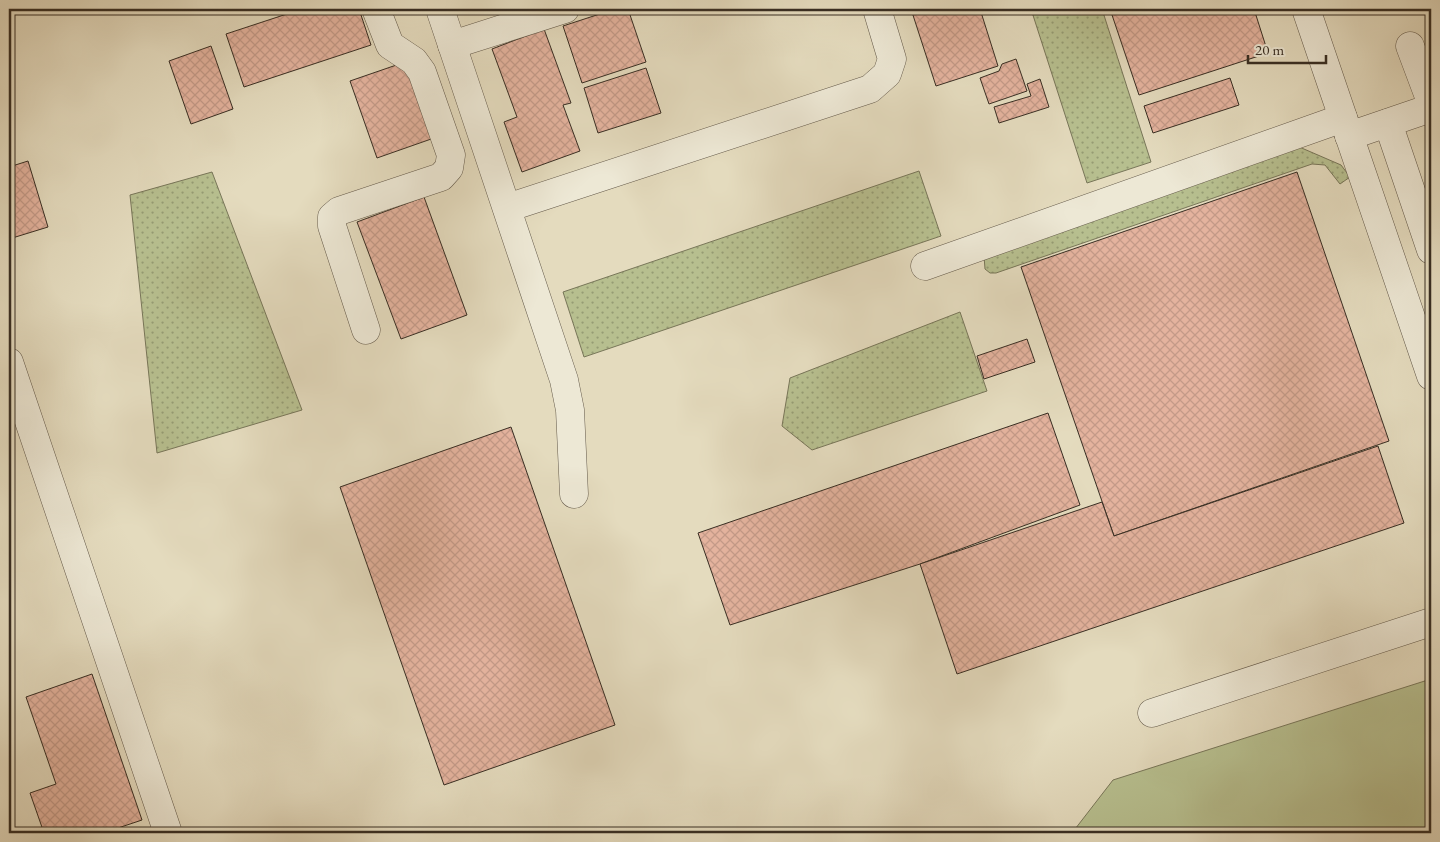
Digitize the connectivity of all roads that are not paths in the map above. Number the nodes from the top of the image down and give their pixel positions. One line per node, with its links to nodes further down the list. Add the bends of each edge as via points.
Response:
1 (376, 9): 15 (lane, via 390,45 414,61 422,72 451,155 449,168 441,177 339,211 332,217 332,226)
2 (440, 9): 6 (lane)
3 (565, 9): 6 (lane)
4 (877, 9): 12 (lane, via 892,59 887,74 870,90)
5 (1306, 9): 11 (lane)
6 (452, 45): 12 (lane)
7 (1410, 46): 8 (lane)
8 (1431, 102)
9 (1431, 108): 10 (lane)
10 (1388, 123): 11 (lane); 13 (lane)
11 (1346, 127): 14 (lane); 17 (lane)
12 (507, 208): 18 (lane, via 564,380 572,426)
13 (1431, 250)
14 (925, 266)
15 (366, 330)
16 (9, 362): 21 (lane)
17 (1431, 376)
18 (574, 494)
19 (1431, 622): 20 (lane)
20 (1152, 714)
21 (168, 833)

